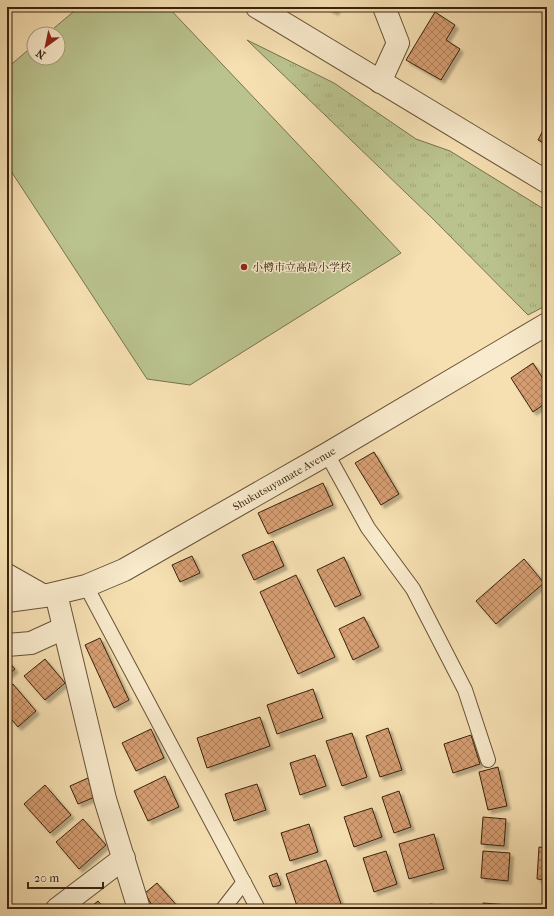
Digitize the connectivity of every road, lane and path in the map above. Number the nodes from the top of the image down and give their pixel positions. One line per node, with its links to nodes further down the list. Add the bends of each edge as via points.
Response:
1 (257, 7): 3 (street)
2 (384, 7): 3 (street, via 398,42)
3 (380, 82): 4 (street)
4 (547, 182)
5 (547, 324): 6 (street, Shukutsuyamate Avenue)
6 (327, 454): 8 (street, Shukutsuyamate Avenue, via 124,570); 13 (lane, via 368,528 413,589 465,690)
7 (7, 575): 9 (street)
8 (86, 586): 9 (street, Shukutsuyamate Avenue); 15 (lane)
9 (50, 595): 10 (street, Shukutsuyamate Avenue); 11 (street)
10 (7, 601)
11 (64, 628): 12 (street, via 31,642); 14 (street, via 106,799)
12 (7, 645)
13 (488, 760)
14 (124, 858): 16 (street); 17 (street)
15 (244, 882): 18 (lane); 19 (lane)
16 (57, 909)
17 (139, 909)
18 (223, 909)
19 (258, 909)

